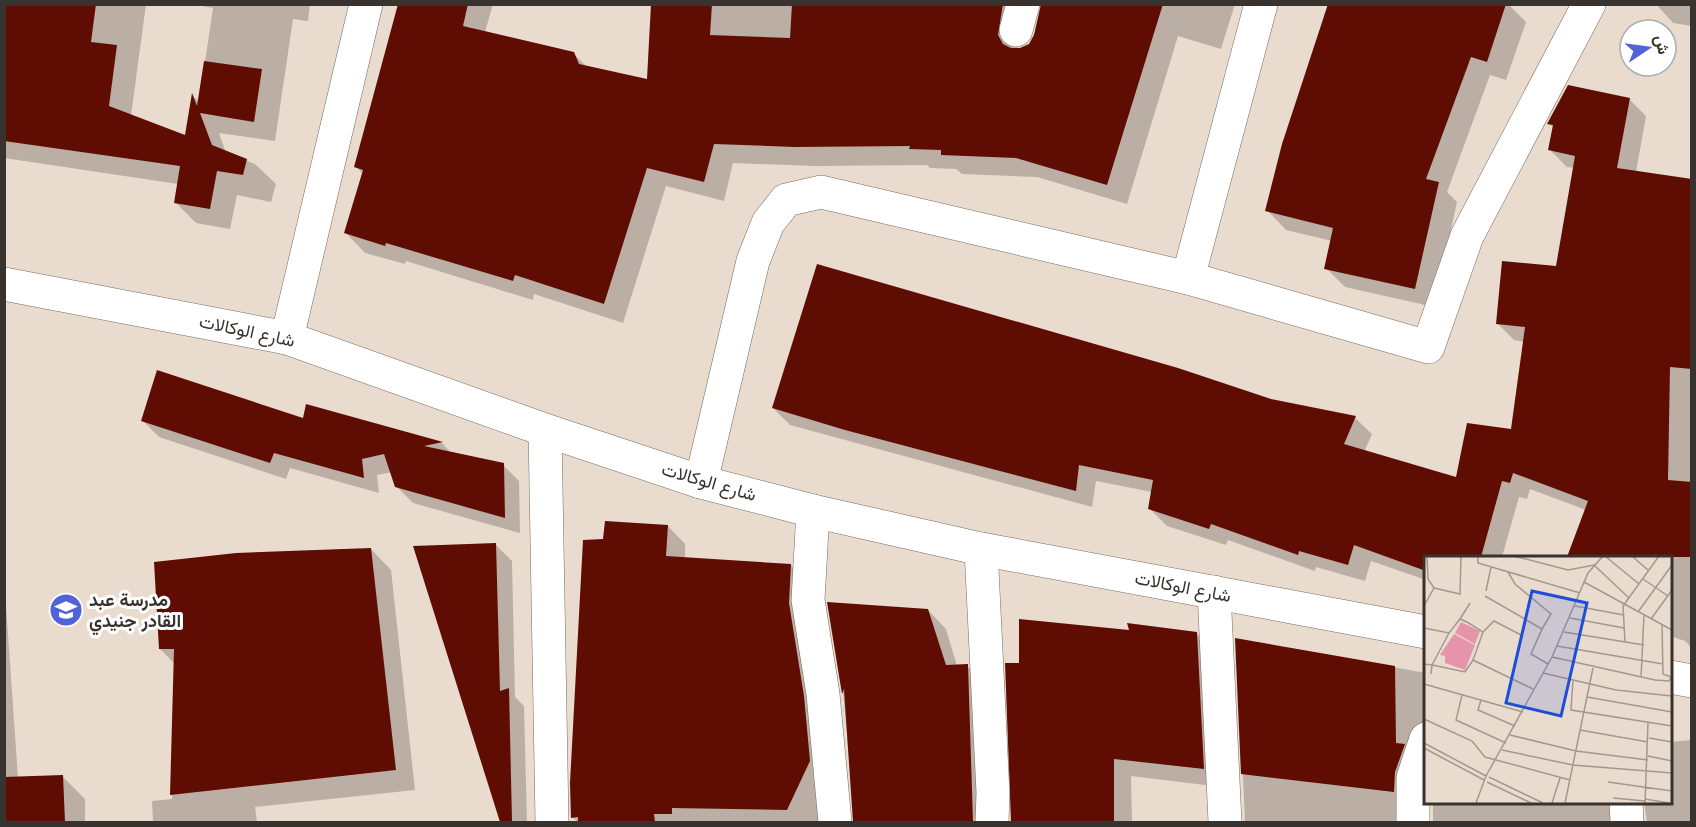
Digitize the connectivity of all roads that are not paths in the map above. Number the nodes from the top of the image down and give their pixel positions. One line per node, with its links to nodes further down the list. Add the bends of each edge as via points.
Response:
1 (366, 4): 6 (street)
2 (1261, 4): 4 (street)
3 (1589, 4): 4 (street, via 1467,236 1428,347)
4 (1188, 278): 8 (street, via 821,192 786,200 768,223 753,261)
5 (4, 284): 6 (street, شارع الوكالات)
6 (287, 338): 7 (street, شارع الوكالات)
7 (545, 430): 8 (street, شارع الوكالات); 17 (street)
8 (701, 482): 9 (street, شارع الوكالات)
9 (813, 511): 10 (street, شارع الوكالات); 18 (street, via 808,600 824,694)
10 (981, 549): 11 (street, شارع الوكالات); 19 (street)
11 (1214, 592): 12 (street, شارع الوكالات); 20 (street)
12 (1424, 632)
13 (1672, 677): 14 (street)
14 (1692, 681)
15 (1424, 745): 21 (street, via 1413,778)
16 (1626, 803): 22 (street)
17 (552, 822)
18 (835, 822)
19 (992, 822)
20 (1225, 822)
21 (1413, 822)
22 (1627, 822)

